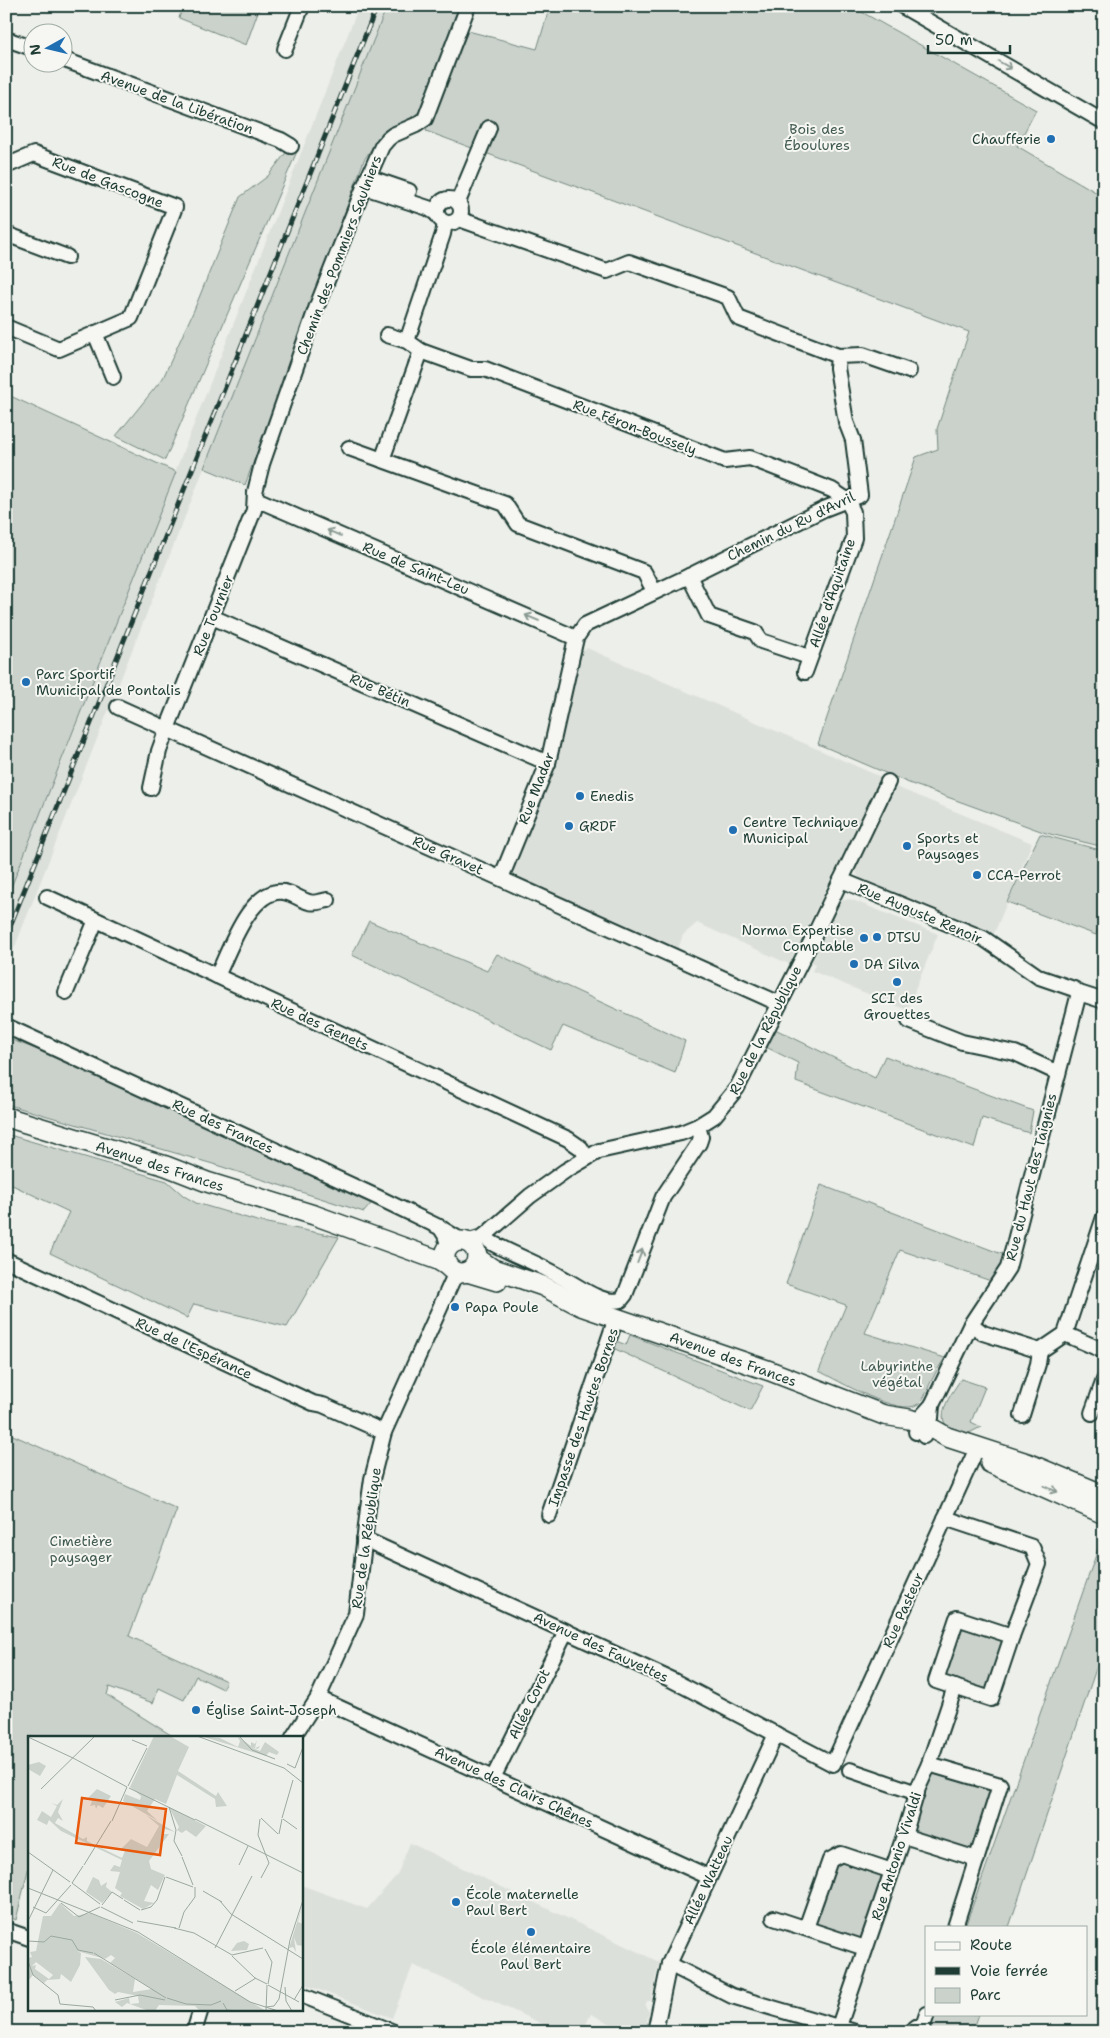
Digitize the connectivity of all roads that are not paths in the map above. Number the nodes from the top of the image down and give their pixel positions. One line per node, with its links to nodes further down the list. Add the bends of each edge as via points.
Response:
1 (302, 6): 6 (street)
2 (468, 6): 12 (street, Chemin des Pommiers Saulniers, via 425,119 388,139)
3 (902, 6): 8 (street, one-way to 8)
4 (6, 38): 5 (street)
5 (22, 44)
6 (285, 49)
7 (72, 63): 10 (street, Avenue de la Libération)
8 (1104, 122)
9 (490, 128): 13 (street)
10 (291, 146)
11 (6, 166): 19 (street, Rue de Gascogne, via 34,154 175,207 131,318)
12 (366, 182): 14 (street); 28 (street, Chemin des Pommiers Saulniers, via 317,306 262,464)
13 (458, 202): 14 (street, via 446,199); 15 (street, via 462,212)
14 (441, 214): 15 (street, via 453,223); 21 (street, via 444,234)
15 (460, 219): 23 (street, via 607,270 629,262 728,297 738,318)
16 (6, 234): 17 (street)
17 (67, 257)
18 (6, 327): 19 (street, Rue de Gascogne, via 59,349)
19 (96, 333): 25 (street)
20 (387, 335): 21 (street)
21 (407, 341): 22 (street)
22 (421, 351): 27 (street); 29 (street, Rue Féron-Boussely, via 471,369 485,369 725,461 750,458 832,490)
23 (838, 356): 24 (street, via 863,355); 29 (street, Chemin du Ru d'Avril, via 837,368 846,422 853,440 860,495)
24 (909, 371)
25 (114, 377)
26 (349, 448): 27 (street)
27 (382, 460): 31 (street, via 505,504 518,524 644,572)
28 (256, 499): 32 (street, Rue Tournier); 33 (street, Rue de Saint-Leu, one-way to 28)
29 (848, 500): 30 (street, Chemin du Ru d'Avril); 34 (street, Allée d'Aquitaine, via 853,512 854,538)
30 (689, 576): 31 (street, Chemin du Ru d'Avril); 34 (street, Allée d'Aquitaine, via 708,616 754,632 761,642)
31 (654, 591): 33 (street, Chemin du Ru d'Avril, via 585,625)
32 (212, 617): 37 (street, Rue Tournier); 38 (street, Rue Bétin)
33 (576, 638): 38 (street, Rue Madar)
34 (809, 657): 35 (street, Allée d'Aquitaine)
35 (805, 672)
36 (118, 707): 37 (street, Rue Gravet)
37 (167, 729): 40 (street, Rue Tournier); 41 (street, Rue Gravet)
38 (548, 763): 41 (street, Rue Madar)
39 (888, 782): 42 (street, Rue de la République)
40 (151, 788)
41 (501, 878): 50 (street, Rue Gravet)
42 (841, 880): 48 (street, Rue Auguste Renoir, via 983,938 1040,977); 50 (street, Rue de la République)
43 (47, 897): 45 (street, Rue des Genets)
44 (328, 900): 46 (street, via 311,903 277,892 256,903 245,917)
45 (96, 920): 46 (street, Rue des Genets); 47 (street)
46 (217, 976): 56 (street, Rue des Genets, via 568,1139 581,1148)
47 (66, 992)
48 (1079, 993): 49 (street, Rue Auguste Renoir); 53 (street, Rue du Haut des Taignies)
49 (1104, 1001)
50 (778, 1003): 55 (street, Rue de la République, via 732,1094 714,1116)
51 (916, 1020): 53 (street, via 962,1042 1015,1054)
52 (6, 1026): 59 (street, Rue des Frances, via 439,1227)
53 (1058, 1073): 62 (street, Rue du Haut des Taignies, via 1008,1268)
54 (6, 1117): 59 (main road, Avenue des Frances, via 170,1167 438,1260)
55 (698, 1126): 56 (street, Rue de la République, via 681,1133 600,1151); 61 (street, Impasse des Hautes Bornes, one-way to 55, via 663,1197 699,1143)
56 (587, 1158): 59 (street, Rue de la République, via 530,1196)
57 (1104, 1217): 58 (street)
58 (1099, 1248): 63 (street)
59 (464, 1256): 61 (main road, Avenue des Frances, via 550,1300); 61 (street, Avenue des Frances, via 492,1243 562,1277 585,1292 609,1300); 70 (street, Rue de la République)
60 (6, 1260): 70 (street, Rue de l'Espérance, via 313,1403)
61 (618, 1309): 69 (main road, Avenue des Frances, via 884,1415 904,1418); 74 (street, Impasse des Hautes Bornes)
62 (971, 1324): 64 (street, via 983,1333); 69 (street, Rue du Haut des Taignies, via 932,1405 931,1418)
63 (1065, 1334): 64 (street); 65 (street)
64 (1040, 1351): 68 (street)
65 (1104, 1351)
66 (1104, 1380): 67 (street)
67 (1092, 1413)
68 (1022, 1415)
69 (922, 1429): 71 (main road, Avenue des Frances)
70 (384, 1432): 76 (street, Rue de la République, via 372,1479)
71 (972, 1451): 72 (main road, Avenue des Frances, via 1035,1467); 73 (main road, Avenue des Frances, one-way to 73); 75 (street, Rue Pasteur)
72 (1104, 1495)
73 (1104, 1514)
74 (549, 1515)
75 (946, 1518): 78 (street, via 1032,1547 1039,1564); 83 (street, Rue Pasteur)
76 (364, 1539): 77 (street, Avenue des Fauvettes); 80 (street, Rue de la République, via 356,1614)
77 (566, 1631): 81 (street, Avenue des Fauvettes, via 672,1680); 86 (street, Allée Corot)
78 (1012, 1636): 79 (street, via 991,1699); 79 (street, via 957,1618 936,1681)
79 (955, 1687): 84 (street, Rue Antonio Vivaldi)
80 (318, 1698): 82 (street, Rue de la République); 86 (street, Avenue des Clairs Chênes)
81 (776, 1734): 83 (street, Avenue des Fauvettes); 91 (street, Allée Watteau)
82 (294, 1736)
83 (834, 1764)
84 (929, 1764): 87 (street, Rue Antonio Vivaldi); 89 (street, via 1000,1785)
85 (850, 1770): 87 (street)
86 (493, 1778): 91 (street, Avenue des Clairs Chênes)
87 (917, 1793): 88 (street, Rue Antonio Vivaldi)
88 (904, 1836): 89 (street); 90 (street, Rue Antonio Vivaldi)
89 (977, 1859): 93 (street)
90 (892, 1871): 94 (street, via 841,1854 830,1860); 97 (street, Rue Antonio Vivaldi)
91 (709, 1877): 98 (street, Allée Watteau)
92 (774, 1918): 94 (street)
93 (955, 1926)
94 (806, 1928): 97 (street)
95 (6, 1930): 96 (street)
96 (28, 1938)
97 (865, 1948): 103 (street, Rue Antonio Vivaldi)
98 (669, 1964): 103 (street, via 732,1996); 106 (street, Allée Watteau)
99 (302, 1995): 105 (street)
100 (200, 2010): 104 (street)
101 (926, 2016): 102 (street, via 922,2029)
102 (915, 2026)
103 (838, 2029): 107 (street)
104 (194, 2032)
105 (394, 2032)
106 (655, 2032)
107 (855, 2032)

